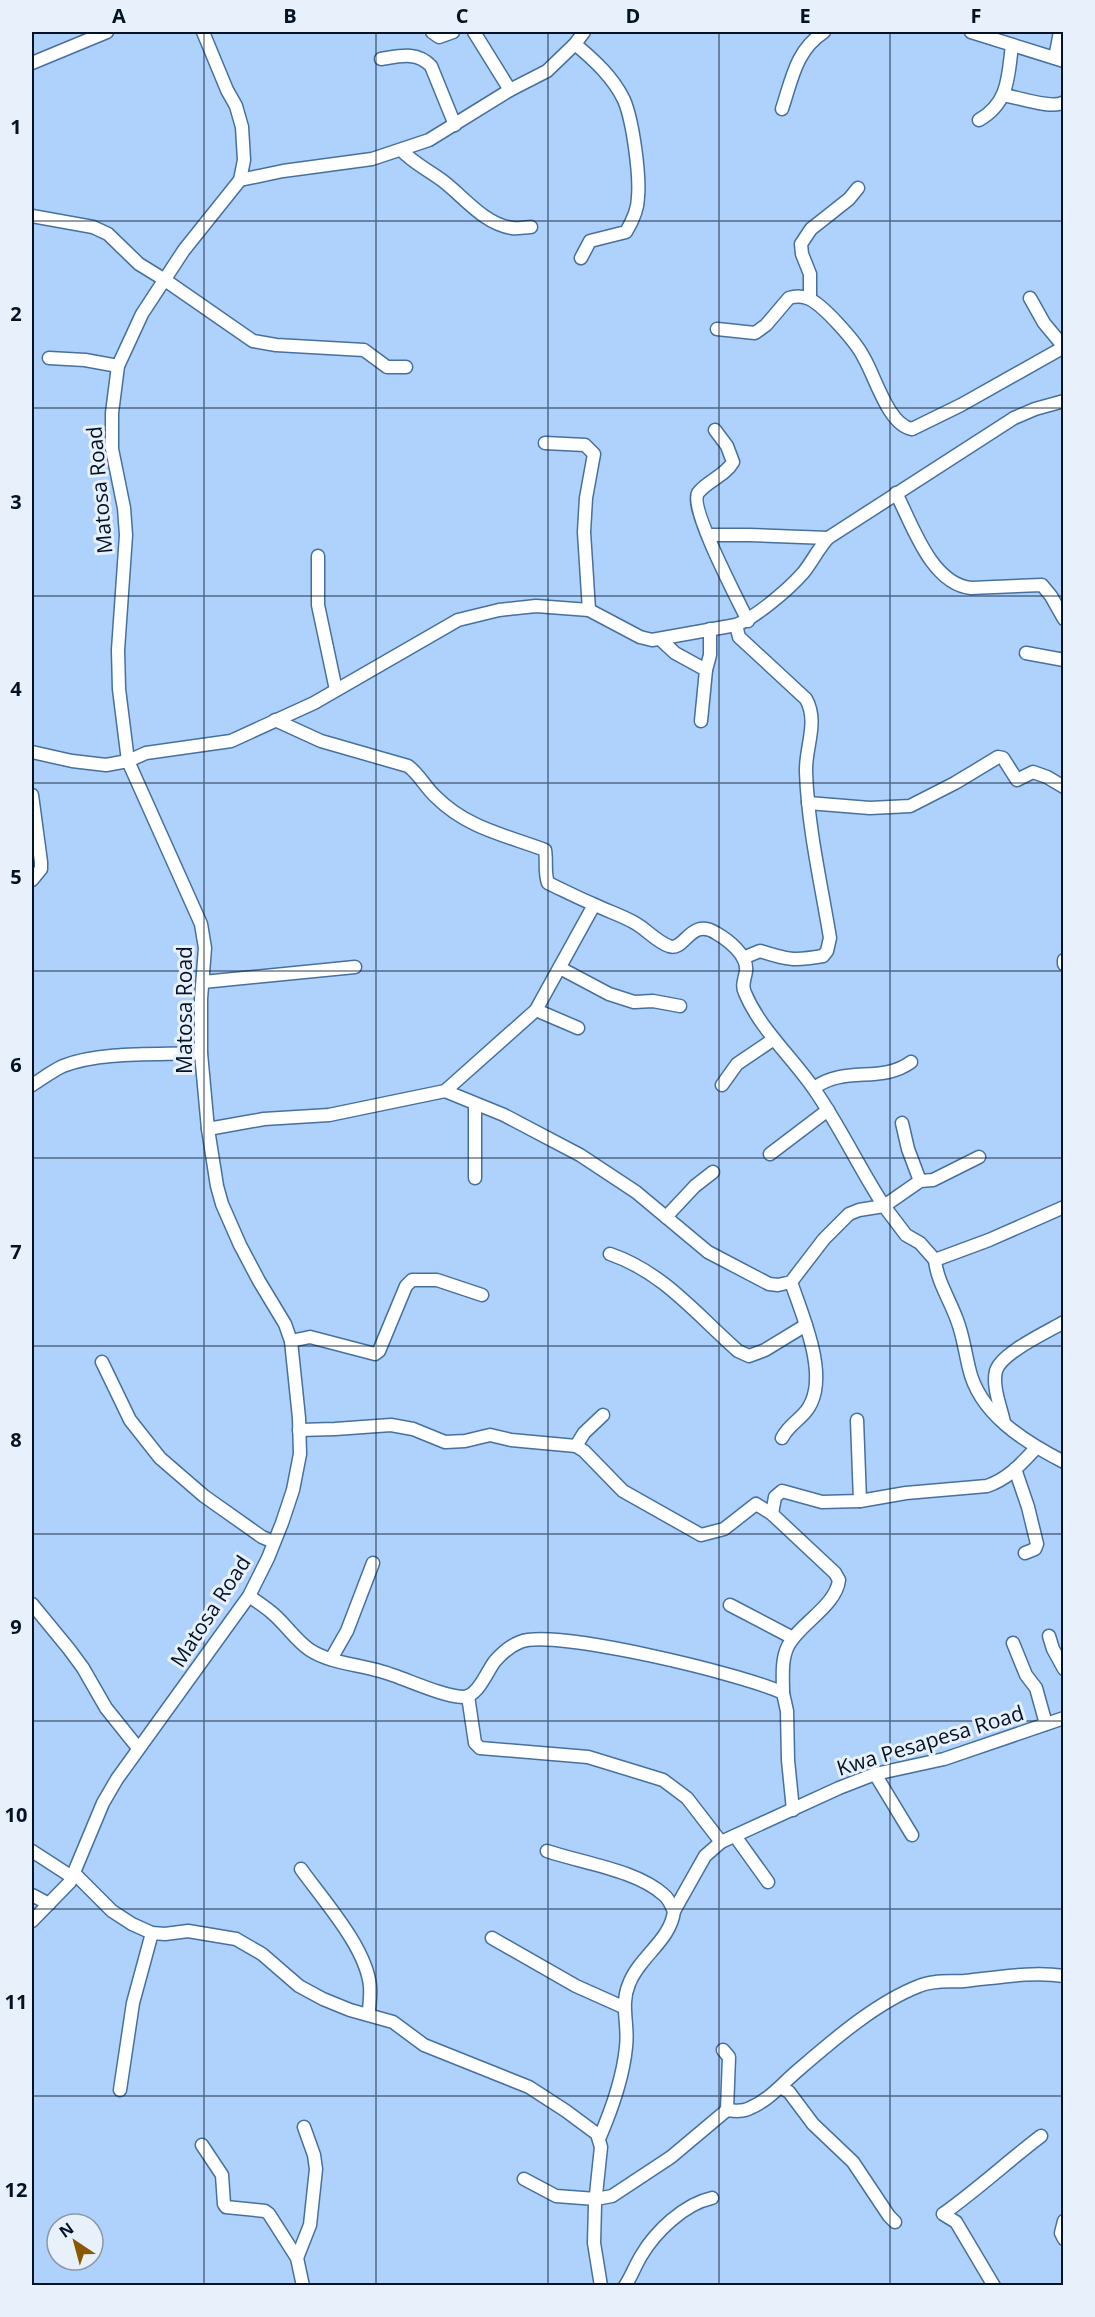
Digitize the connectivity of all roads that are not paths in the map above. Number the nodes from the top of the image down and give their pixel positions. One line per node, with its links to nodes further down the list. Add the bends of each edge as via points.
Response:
1 (106, 32): 14 (street)
2 (203, 32): 22 (street, via 242,127 244,160)
3 (432, 32): 4 (street, via 439,37)
4 (453, 32)
5 (474, 32): 15 (street)
6 (584, 32): 10 (street)
7 (824, 32): 18 (street, via 799,56)
8 (971, 32): 11 (street)
9 (1060, 32): 13 (street)
10 (575, 44): 15 (street, via 547,71); 26 (street, via 612,80 624,101 635,156 638,198 626,232 591,241)
11 (1012, 45): 13 (street); 16 (street)
12 (381, 59): 20 (street, via 417,56 425,60)
13 (1059, 60)
14 (32, 63)
15 (510, 90): 20 (street)
16 (1003, 95): 17 (street, via 1050,106); 19 (street)
17 (1064, 102)
18 (782, 109)
19 (979, 120)
20 (455, 125): 21 (street)
21 (401, 150): 22 (street, via 372,159); 25 (street, via 494,221 512,228)
22 (240, 180): 27 (street, Matosa Road)
23 (858, 188): 28 (street, via 811,229 801,244 810,274)
24 (32, 216): 27 (street, via 93,227 108,234 139,264)
25 (531, 227)
26 (581, 258)
27 (165, 280): 33 (street, Matosa Road, via 142,314); 34 (street, via 253,341 364,350 387,367)
28 (810, 298): 30 (street, via 789,298 755,333); 31 (street, via 854,342 884,401 898,420 912,429)
29 (1030, 298): 31 (street)
30 (717, 329)
31 (1064, 347)
32 (49, 358): 33 (street)
33 (118, 366): 54 (street, Matosa Road, via 112,449 125,519 118,650)
34 (406, 367)
35 (1064, 402): 38 (street, via 1014,418)
36 (715, 430): 39 (street, via 727,446 732,462 697,496)
37 (545, 443): 42 (street, via 585,445 594,453 584,532)
38 (896, 493): 40 (street); 43 (street, via 923,549 955,583 971,588 1041,585)
39 (709, 535): 40 (street); 44 (street)
40 (828, 538): 44 (street, via 804,572)
41 (318, 556): 50 (street, via 318,605)
42 (590, 610): 46 (street, via 640,637); 50 (street, via 536,606 458,620)
43 (1064, 619)
44 (742, 623): 45 (street); 57 (street, via 739,637 809,705 812,729 805,769)
45 (710, 629): 46 (street); 49 (street)
46 (661, 640): 49 (street, via 675,653)
47 (1026, 653): 48 (street)
48 (1064, 660)
49 (706, 669): 52 (street)
50 (336, 690): 51 (street)
51 (275, 720): 54 (street, via 231,741 146,753); 59 (street, via 321,741 408,766 435,797 478,827 545,849 544,873 548,883)
52 (701, 721)
53 (32, 752): 54 (street, via 106,765)
54 (128, 761): 63 (street, Matosa Road, via 201,924 205,948)
55 (1064, 787): 57 (street, via 1033,772 1017,780 1003,758 998,757 910,806 870,808)
56 (32, 795): 58 (street, via 41,862 41,869)
57 (808, 803): 60 (street, via 830,938 827,951 823,956 802,959 776,958 760,951)
58 (32, 880)
59 (594, 905): 60 (street, via 638,924 672,947 695,930 709,930); 62 (street)
60 (743, 958): 67 (street, via 744,992)
61 (355, 967): 63 (street)
62 (560, 968): 64 (street, via 617,997); 65 (street)
63 (203, 982): 68 (street, Matosa Road)
64 (680, 1006)
65 (536, 1011): 66 (street); 73 (street)
66 (578, 1028)
67 (774, 1039): 71 (street, via 737,1064); 72 (street)
68 (201, 1053): 70 (street, via 119,1055 81,1061 55,1070); 77 (street, Matosa Road)
69 (911, 1062): 72 (street, via 884,1073 825,1080)
70 (32, 1085)
71 (722, 1085)
72 (814, 1088): 75 (street)
73 (445, 1091): 74 (street); 77 (street, via 329,1114 264,1119)
74 (475, 1105): 81 (street); 85 (street, via 504,1115 580,1155)
75 (828, 1110): 78 (street); 83 (street)
76 (902, 1122): 82 (street)
77 (208, 1129): 92 (street, Matosa Road, via 222,1204)
78 (770, 1154)
79 (979, 1157): 82 (street, via 933,1180)
80 (713, 1172): 85 (street)
81 (475, 1178)
82 (920, 1181): 83 (street)
83 (884, 1206): 87 (street, via 906,1235 920,1242); 88 (street, via 859,1210 841,1221)
84 (1064, 1207): 87 (street)
85 (666, 1216): 88 (street, via 708,1252 747,1274 769,1284)
86 (610, 1254): 91 (street, via 653,1274 738,1351 749,1356)
87 (935, 1266): 96 (street, via 958,1321 977,1390)
88 (791, 1281): 91 (street)
89 (482, 1295): 92 (street, via 437,1280 412,1280 375,1354 310,1336)
90 (1064, 1322): 96 (street, via 1025,1344 996,1370)
91 (806, 1325): 98 (street, via 816,1366 814,1396 808,1409)
92 (291, 1341): 97 (street, Matosa Road)
93 (102, 1362): 105 (street, via 130,1420 160,1458 204,1496)
94 (603, 1415): 99 (street)
95 (857, 1420): 103 (street)
96 (1004, 1423): 100 (street)
97 (299, 1430): 99 (street, via 391,1425 413,1429 445,1443 490,1435); 105 (street, Matosa Road, via 297,1474)
98 (782, 1438)
99 (576, 1446): 104 (street, via 623,1491 695,1533 724,1529 754,1504)
100 (1036, 1448): 101 (street); 102 (street)
101 (1064, 1462)
102 (1015, 1469): 103 (street, via 987,1486); 106 (street, via 1037,1544)
103 (860, 1501): 104 (street, via 822,1502 782,1491 775,1497)
104 (772, 1514): 112 (street, via 840,1580 829,1601)
105 (274, 1542): 108 (street, Matosa Road)
106 (1025, 1553)
107 (373, 1563): 114 (street, via 347,1630)
108 (249, 1596): 114 (street, via 271,1611 309,1649); 120 (street, Matosa Road)
109 (32, 1604): 120 (street, via 69,1648 106,1708)
110 (730, 1605): 112 (street)
111 (1049, 1636): 115 (street)
112 (793, 1638): 116 (street, via 784,1660)
113 (1013, 1643): 119 (street, via 1036,1688)
114 (331, 1659): 117 (street)
115 (1064, 1669)
116 (783, 1693): 117 (street, via 757,1682 652,1656 536,1639 507,1649); 122 (street)
117 (468, 1696): 125 (street, via 475,1743 480,1748 588,1757 663,1780 687,1798)
118 (1064, 1718): 119 (street, Kwa Pesapesa Road)
119 (1046, 1724): 121 (street, Kwa Pesapesa Road, via 945,1759)
120 (138, 1748): 129 (street, Matosa Road, via 103,1803)
121 (875, 1774): 122 (street, Kwa Pesapesa Road); 123 (street)
122 (793, 1810): 124 (street, Kwa Pesapesa Road)
123 (912, 1835)
124 (735, 1836): 125 (street, Kwa Pesapesa Road); 130 (street)
125 (721, 1842): 133 (street, Kwa Pesapesa Road, via 705,1856)
126 (32, 1851): 129 (street)
127 (547, 1851): 133 (street, via 648,1884 667,1897)
128 (301, 1869): 139 (street, via 343,1927 363,1963 370,1985)
129 (74, 1876): 132 (street, Matosa Road); 135 (street, via 112,1911)
130 (768, 1882)
131 (32, 1895): 132 (street)
132 (49, 1904): 134 (street, Matosa Road)
133 (674, 1911): 138 (street, Kwa Pesapesa Road, via 669,1929 634,1972)
134 (32, 1921)
135 (152, 1933): 139 (street, via 188,1931 236,1939 262,1954 300,1986 350,2010); 142 (street, via 133,2003)
136 (492, 1938): 138 (street, via 576,1986)
137 (1064, 1976): 141 (street, via 1036,1974 920,1985 882,2005 840,2036)
138 (623, 2007): 146 (street, via 628,2026 622,2074)
139 (369, 2014): 146 (street, via 393,2022 424,2045 529,2087 567,2111)
140 (723, 2050): 143 (street, via 729,2057)
141 (782, 2088): 143 (street, via 750,2108); 152 (street, via 853,2162)
142 (120, 2090)
143 (728, 2110): 150 (street, via 671,2157 612,2196)
144 (304, 2127): 154 (street, via 316,2169 310,2224)
145 (1041, 2136): 158 (street, via 943,2214 956,2222)
146 (600, 2139): 150 (street)
147 (202, 2145): 154 (street, via 222,2175 226,2207 265,2211)
148 (524, 2179): 150 (street, via 556,2196)
149 (712, 2198): 157 (street, via 697,2201 680,2213 647,2247)
150 (597, 2199): 156 (street, via 594,2243)
151 (1064, 2221): 153 (street)
152 (896, 2222)
153 (1064, 2240)
154 (297, 2258): 155 (street)
155 (303, 2286)
156 (601, 2286)
157 (625, 2286)
158 (994, 2286)

